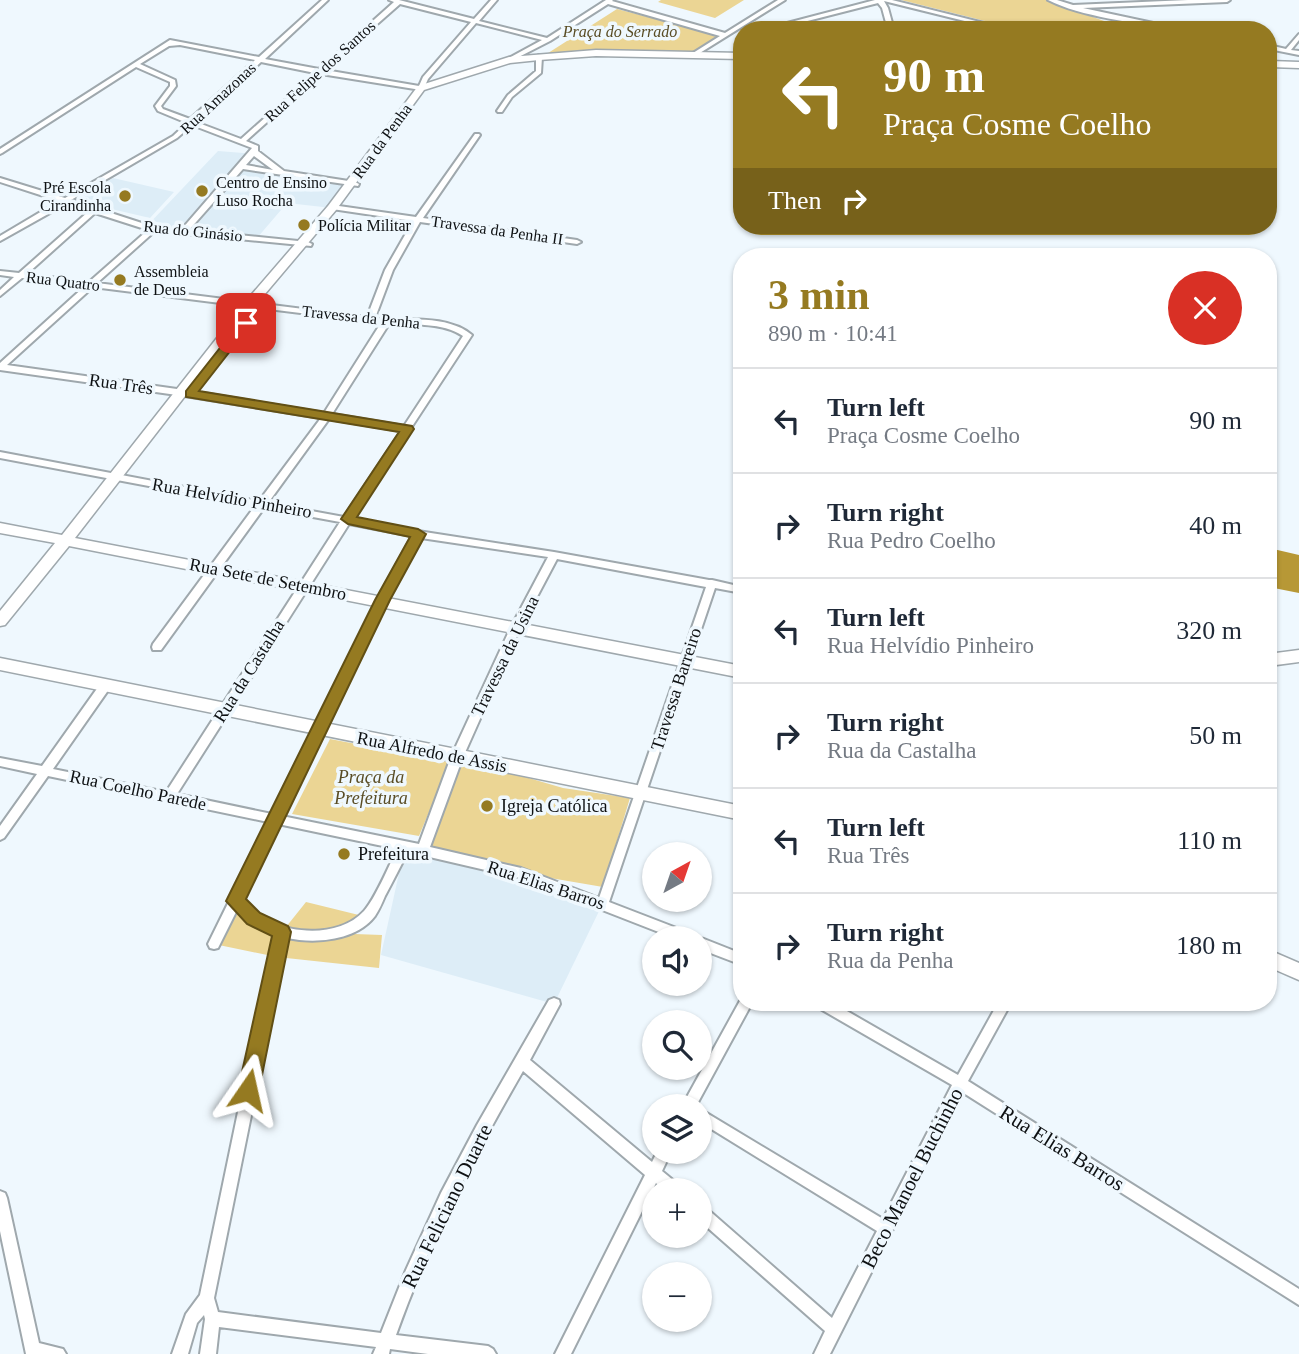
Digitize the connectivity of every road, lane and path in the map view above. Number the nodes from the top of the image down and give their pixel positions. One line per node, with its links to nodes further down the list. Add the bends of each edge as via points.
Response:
1 (325, 0): 28 (street, Rua Amazonas)
2 (494, 0): 12 (street, Rua da Penha)
3 (782, 0): 13 (street)
4 (882, 0): 14 (street); 15 (street); 16 (street)
5 (1051, 0): 11 (street)
6 (1143, 0): 10 (street)
7 (1227, 0): 10 (street)
8 (395, 1): 12 (street); 33 (street, Rua Felipe dos Santos)
9 (609, 1): 19 (street); 21 (street)
10 (1154, 4): 11 (street)
11 (1069, 6): 17 (street)
12 (477, 21): 21 (street); 34 (street, Rua da Penha)
13 (748, 21)
14 (810, 21)
15 (889, 21)
16 (968, 21)
17 (1140, 21)
18 (732, 31): 19 (street)
19 (725, 35): 25 (street)
20 (1299, 36): 23 (street)
21 (548, 40): 29 (street)
22 (1277, 48): 23 (street)
23 (1288, 50): 24 (street)
24 (1299, 52)
25 (695, 54): 26 (street); 27 (street)
26 (733, 56)
27 (539, 57): 29 (street); 37 (street, via 539,72 510,96)
28 (260, 58): 30 (street, via 169,43); 33 (street); 38 (street, Rua Amazonas)
29 (509, 60): 35 (street)
30 (135, 64): 38 (street, via 171,78 173,86 158,106); 41 (street)
31 (1277, 64): 32 (street)
32 (1299, 65)
33 (322, 70): 36 (street); 40 (street, Rua Felipe dos Santos)
34 (430, 73): 35 (street); 36 (street, Rua da Penha)
35 (445, 79): 36 (street)
36 (418, 93): 46 (street, Rua da Penha, via 400,124)
37 (500, 111)
38 (192, 122): 40 (street); 47 (street, Rua Amazonas, via 164,144)
39 (477, 135): 50 (street)
40 (243, 140): 42 (street, via 256,147)
41 (0, 152)
42 (254, 152): 43 (street); 44 (street)
43 (242, 167): 44 (street); 52 (street)
44 (285, 174): 46 (street)
45 (0, 180): 47 (street, Rua do Ginásio)
46 (353, 183): 48 (street, Rua da Penha)
47 (63, 201): 49 (street, Rua do Ginásio); 53 (street, Rua Amazonas)
48 (335, 207): 50 (street, Travessa da Penha II); 55 (street, Rua da Penha)
49 (93, 211): 51 (street, Rua do Ginásio); 57 (street)
50 (419, 219): 54 (street, Travessa da Penha II); 61 (street, via 383,280)
51 (153, 229): 52 (street, Rua do Ginásio); 58 (street)
52 (183, 232): 55 (street, Rua do Ginásio)
53 (0, 239)
54 (577, 242)
55 (305, 243): 60 (street, Rua da Penha)
56 (0, 273): 57 (street, Rua Quatro)
57 (19, 276): 58 (street, Rua Quatro); 59 (street)
58 (89, 285): 60 (street, Rua Quatro); 64 (street)
59 (0, 294)
60 (255, 305): 61 (street, Travessa da Penha); 65 (street, Rua da Penha)
61 (370, 320): 62 (street, Travessa da Penha)
62 (386, 321): 63 (street, Travessa da Penha, via 451,327); 66 (street)
63 (469, 337): 67 (street, Rua da Castalha)
64 (0, 367): 65 (street, Rua Três)
65 (186, 393): 66 (street, Rua Três); 69 (street, Rua da Penha)
66 (327, 415): 67 (street, Rua Três); 70 (street)
67 (407, 429): 71 (street, Rua da Castalha)
68 (0, 455): 69 (street, Rua Helvídio Pinheiro)
69 (116, 478): 70 (street, Rua Helvídio Pinheiro); 75 (street, Rua da Penha)
70 (264, 503): 71 (street, Rua Helvídio Pinheiro); 77 (street)
71 (348, 519): 74 (street, Rua Helvídio Pinheiro); 78 (street, Rua da Castalha)
72 (0, 520): 75 (street, Rua Sete de Setembro)
73 (0, 528): 75 (street, Rua Sete de Setembro)
74 (418, 534): 76 (street, Rua Helvídio Pinheiro); 81 (street)
75 (67, 537): 77 (street, Rua Sete de Setembro); 82 (street, Rua da Penha)
76 (554, 555): 79 (street, Rua Helvídio Pinheiro); 83 (street, Travessa da Usina)
77 (218, 566): 78 (street, Rua Sete de Setembro); 84 (street)
78 (305, 583): 81 (street, Rua Sete de Setembro); 92 (street, Rua da Castalha)
79 (712, 583): 80 (street, Rua Helvídio Pinheiro); 86 (street, Travessa Barreiro)
80 (733, 588)
81 (385, 597): 83 (street, Rua Sete de Setembro); 93 (street)
82 (0, 621)
83 (517, 625): 86 (street, Rua Sete de Setembro); 94 (street, Travessa da Usina)
84 (157, 647)
85 (1299, 656): 87 (street)
86 (685, 657): 88 (street, Rua Sete de Setembro); 90 (street, Rua Sete de Setembro); 97 (street, Travessa Barreiro)
87 (1277, 659)
88 (733, 662)
89 (0, 664): 91 (street, Rua Alfredo de Assis)
90 (733, 670)
91 (105, 686): 92 (street, Rua Alfredo de Assis); 96 (street)
92 (225, 710): 93 (street, Rua Alfredo de Assis); 98 (street, Rua da Castalha)
93 (320, 730): 94 (street, Rua Alfredo de Assis); 100 (street)
94 (457, 757): 97 (street, Rua Alfredo de Assis); 103 (street, Travessa da Usina)
95 (0, 762): 96 (street, Rua Coelho Parede)
96 (46, 770): 98 (street, Rua Coelho Parede); 101 (street)
97 (641, 794): 99 (street, Rua Alfredo de Assis); 105 (street, Travessa Barreiro)
98 (170, 796): 100 (street, Rua Coelho Parede)
99 (733, 811)
100 (276, 818): 102 (street, Rua Elias Barros); 104 (street)
101 (0, 835)
102 (405, 846): 103 (street, Rua Elias Barros); 107 (street, via 365,920 334,932)
103 (423, 850): 105 (street, Rua Elias Barros, via 521,873)
104 (236, 901): 107 (street, via 254,918); 108 (street)
105 (603, 903): 106 (street, Rua Elias Barros)
106 (659, 926)
107 (282, 932): 127 (street)
108 (214, 944)
109 (712, 948): 110 (street)
110 (733, 956)
111 (1277, 962): 112 (street)
112 (1299, 972)
113 (554, 1004): 117 (street, Rua Feliciano Duarte)
114 (742, 1011): 119 (street)
115 (836, 1011): 118 (street, Rua Elias Barros)
116 (1000, 1011): 118 (street, Beco Manoel Buchinho)
117 (523, 1063): 122 (street); 131 (street, Rua Feliciano Duarte, via 442,1209)
118 (960, 1083): 126 (street, Beco Manoel Buchinho); 128 (street, Rua Elias Barros)
119 (697, 1094)
120 (712, 1122): 126 (street)
121 (657, 1164): 122 (street)
122 (653, 1171): 123 (street); 137 (street)
123 (661, 1178)
124 (0, 1199): 132 (street)
125 (712, 1222): 130 (street)
126 (886, 1229): 130 (street, Beco Manoel Buchinho)
127 (207, 1298): 129 (street); 134 (street, via 191,1319)
128 (1299, 1298)
129 (212, 1319): 131 (street); 135 (street)
130 (834, 1329): 138 (street, Beco Manoel Buchinho)
131 (383, 1348): 136 (street)
132 (34, 1351): 133 (street)
133 (58, 1354)
134 (180, 1354)
135 (208, 1354)
136 (488, 1354)
137 (563, 1354)
138 (822, 1354)

